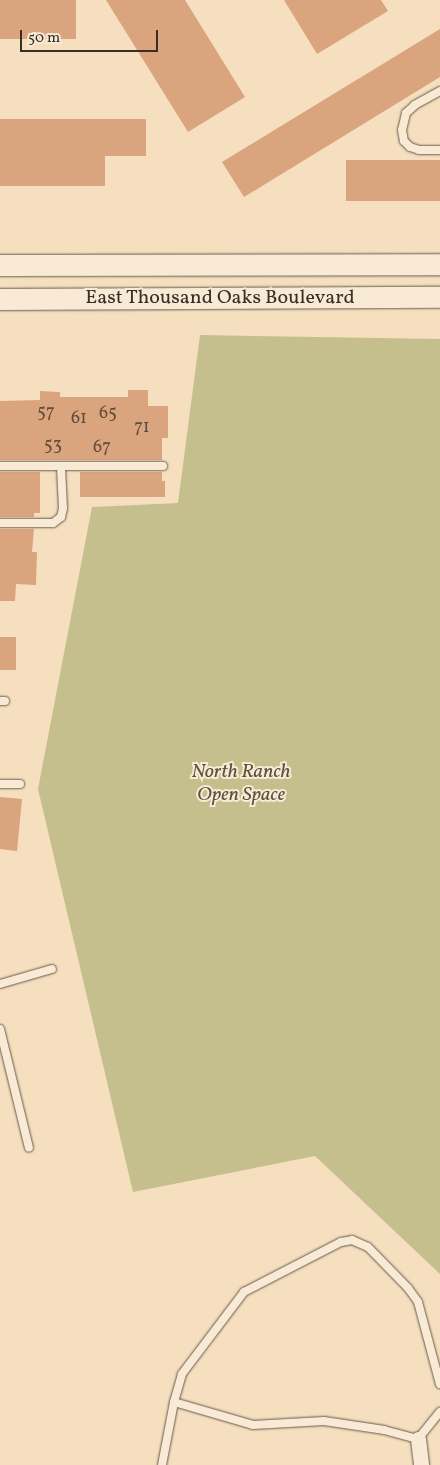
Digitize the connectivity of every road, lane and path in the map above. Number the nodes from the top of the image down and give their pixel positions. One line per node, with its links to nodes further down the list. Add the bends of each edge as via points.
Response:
1 (440, 91): 2 (lane, via 406,113 402,130 404,141 410,147)
2 (440, 150)
3 (440, 264): 4 (main road, East Thousand Oaks Boulevard)
4 (0, 265)
5 (440, 297): 6 (main road, East Thousand Oaks Boulevard)
6 (0, 299)
7 (0, 466): 9 (lane)
8 (163, 466): 9 (lane)
9 (61, 467): 10 (lane, via 63,508 60,517 53,523)
10 (0, 523)
11 (0, 784): 12 (lane)
12 (20, 784)
13 (52, 969): 14 (lane)
14 (0, 984)
15 (0, 1029): 16 (lane)
16 (29, 1148)
17 (440, 1384): 18 (lane, via 418,1302 368,1247 352,1240 341,1242 244,1292 182,1374)
18 (174, 1402): 20 (lane, via 254,1425 324,1421); 21 (lane)
19 (440, 1412): 20 (lane)
20 (418, 1439): 22 (street)
21 (162, 1465)
22 (420, 1465)

